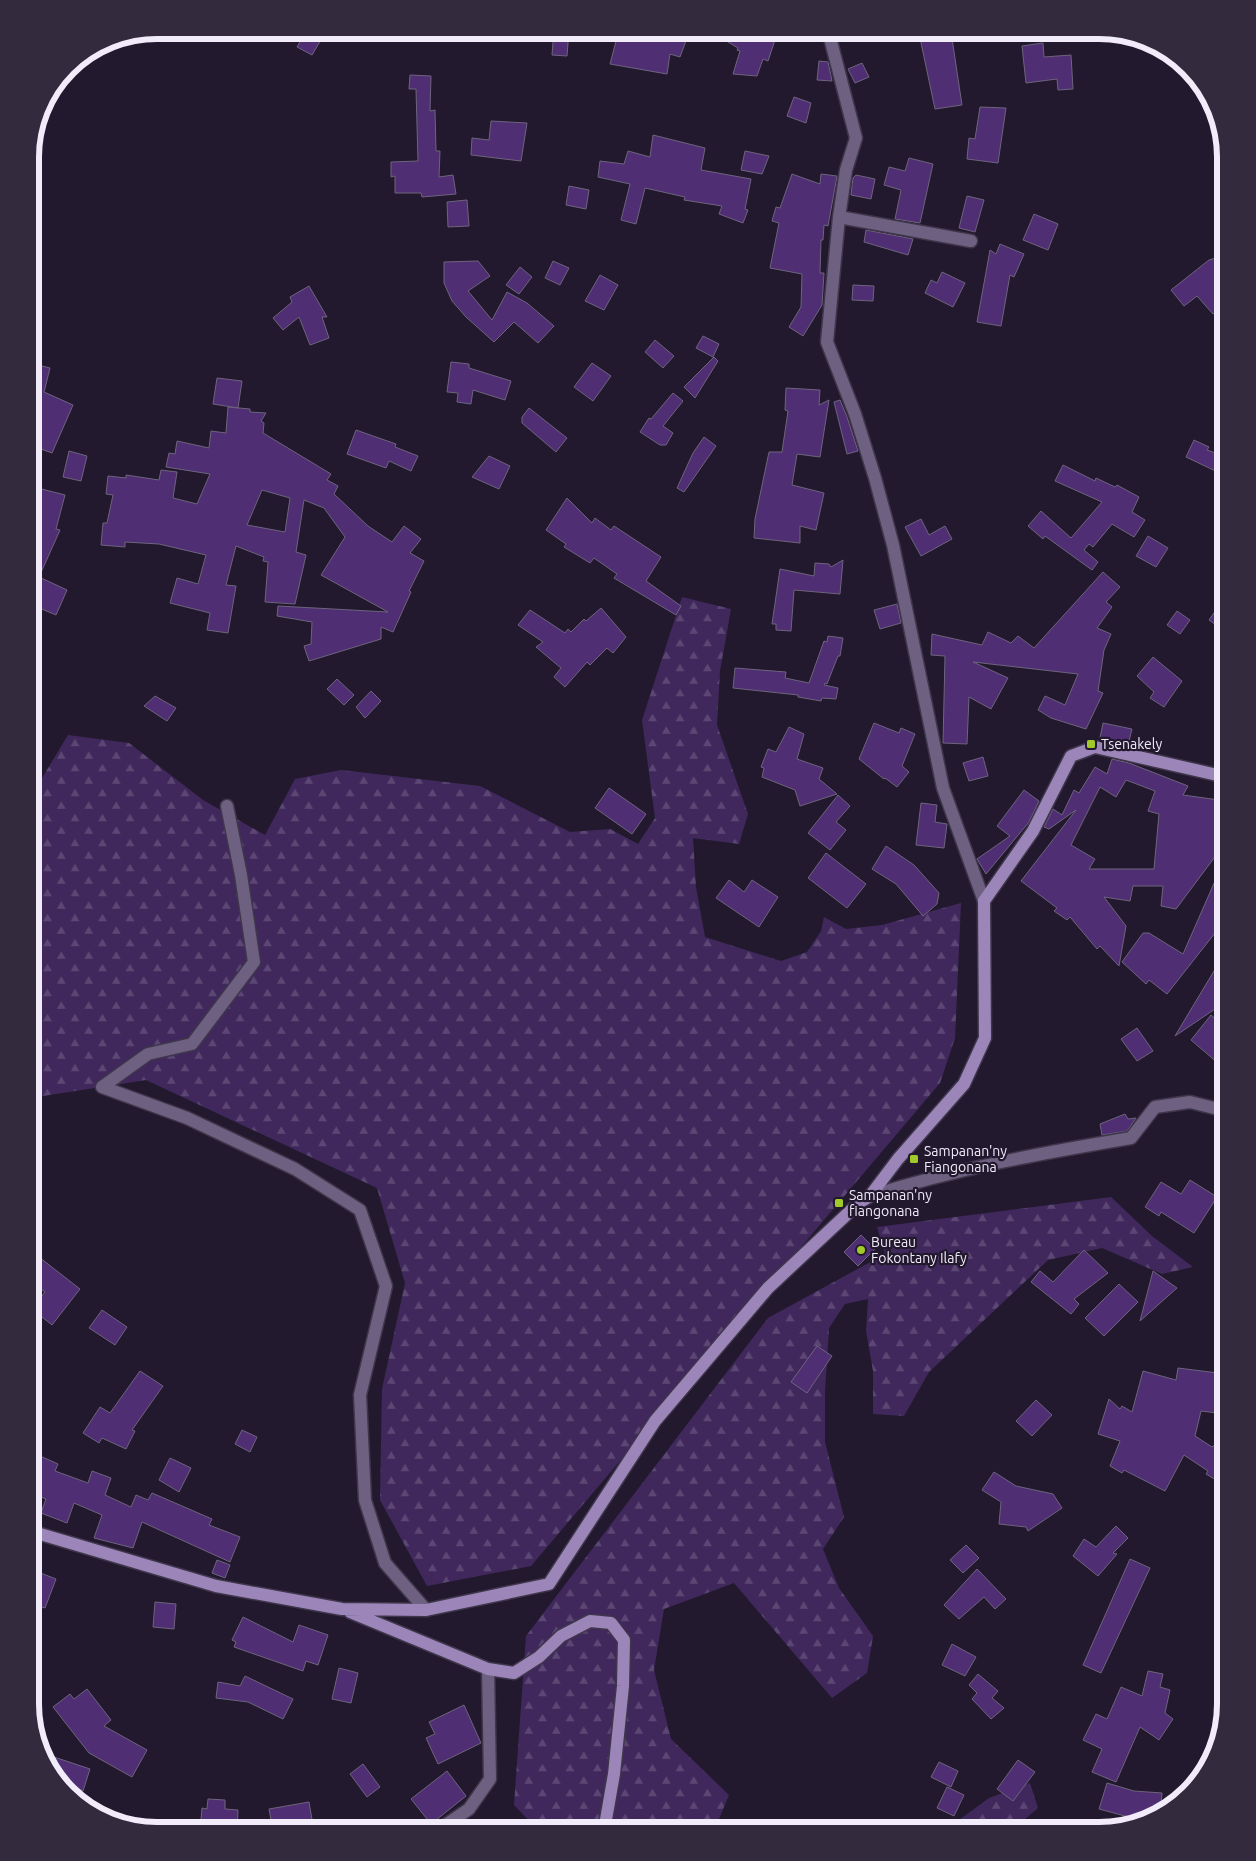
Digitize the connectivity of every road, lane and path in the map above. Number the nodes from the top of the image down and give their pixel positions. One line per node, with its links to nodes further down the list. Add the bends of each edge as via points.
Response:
1 (830, 39): 2 (street, via 856,138 846,170)
2 (839, 217): 3 (street); 6 (street, via 827,342 875,478 893,545 943,788)
3 (971, 241)
4 (1217, 775): 6 (street, via 1095,747 1071,756 1033,831)
5 (227, 806): 11 (street, via 254,962 192,1044 148,1054 102,1087 187,1118 295,1169 360,1210 386,1286 360,1395 365,1500 385,1563)
6 (984, 901): 8 (street, via 985,1038 964,1084)
7 (1217, 1110): 8 (street, via 1190,1102 1154,1107 1131,1138 1019,1157 924,1179)
8 (870, 1196): 11 (street, via 768,1288 655,1421 548,1584)
9 (39, 1534): 10 (street, via 216,1586)
10 (342, 1609): 11 (street); 12 (street)
11 (426, 1610)
12 (488, 1670): 13 (street, via 490,1779 469,1809); 14 (street, via 514,1673 539,1657 561,1636 590,1621 611,1623 624,1640 623,1686)
13 (450, 1822)
14 (606, 1822)

